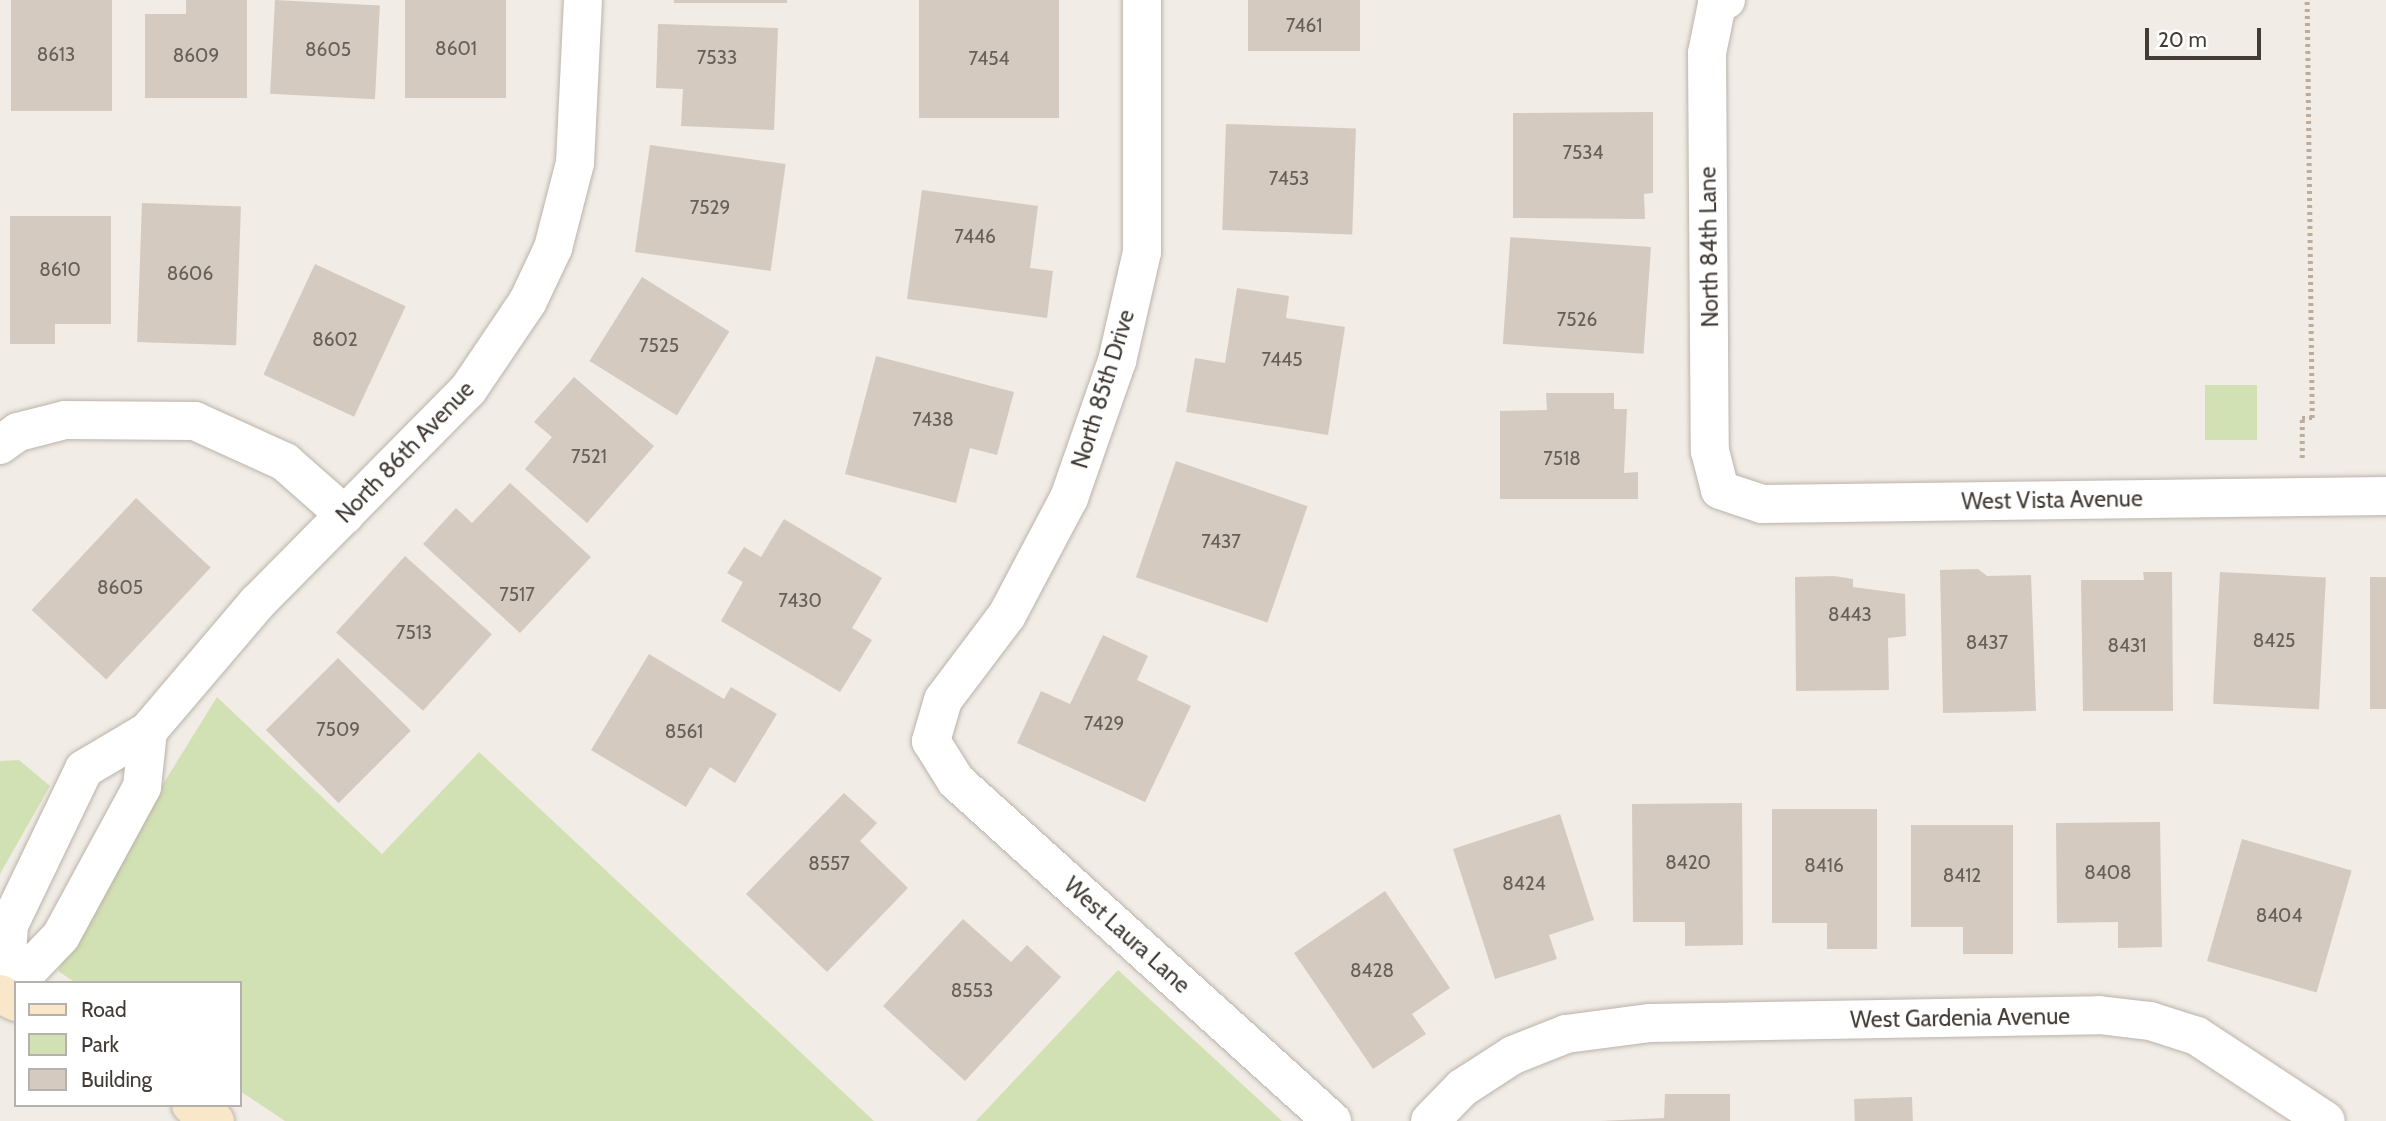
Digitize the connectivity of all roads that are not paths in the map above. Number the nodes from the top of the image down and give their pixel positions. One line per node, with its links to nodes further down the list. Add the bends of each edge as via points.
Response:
1 (583, 0): 7 (street, North 86th Avenue, via 575,163 553,248 528,301 468,390)
2 (1142, 0): 9 (street, North 85th Drive, via 1142,252 1117,361 1069,498 1007,615 943,700)
3 (1721, 2): 5 (street, North 84th Lane, via 1707,53 1710,451)
4 (0, 445): 7 (street, via 18,432 65,419 195,421 285,462)
5 (1720, 490): 6 (street, West Vista Avenue, via 1762,503)
6 (2386, 496)
7 (345, 515): 8 (street, North 86th Avenue, via 257,603)
8 (148, 730): 10 (street, North 86th Avenue, via 142,787 61,936); 11 (street, North 86th Avenue, via 84,769 9,925)
9 (931, 741): 14 (street, West Laura Lane, via 956,781)
10 (20, 981)
11 (10, 992)
12 (194, 1107): 13 (street)
13 (215, 1121)
14 (1332, 1121)
15 (1430, 1121): 16 (street, West Gardenia Avenue, via 1462,1088 1513,1055 1566,1034 1650,1023 2099,1016 2150,1021 2197,1036)
16 (2326, 1121)

